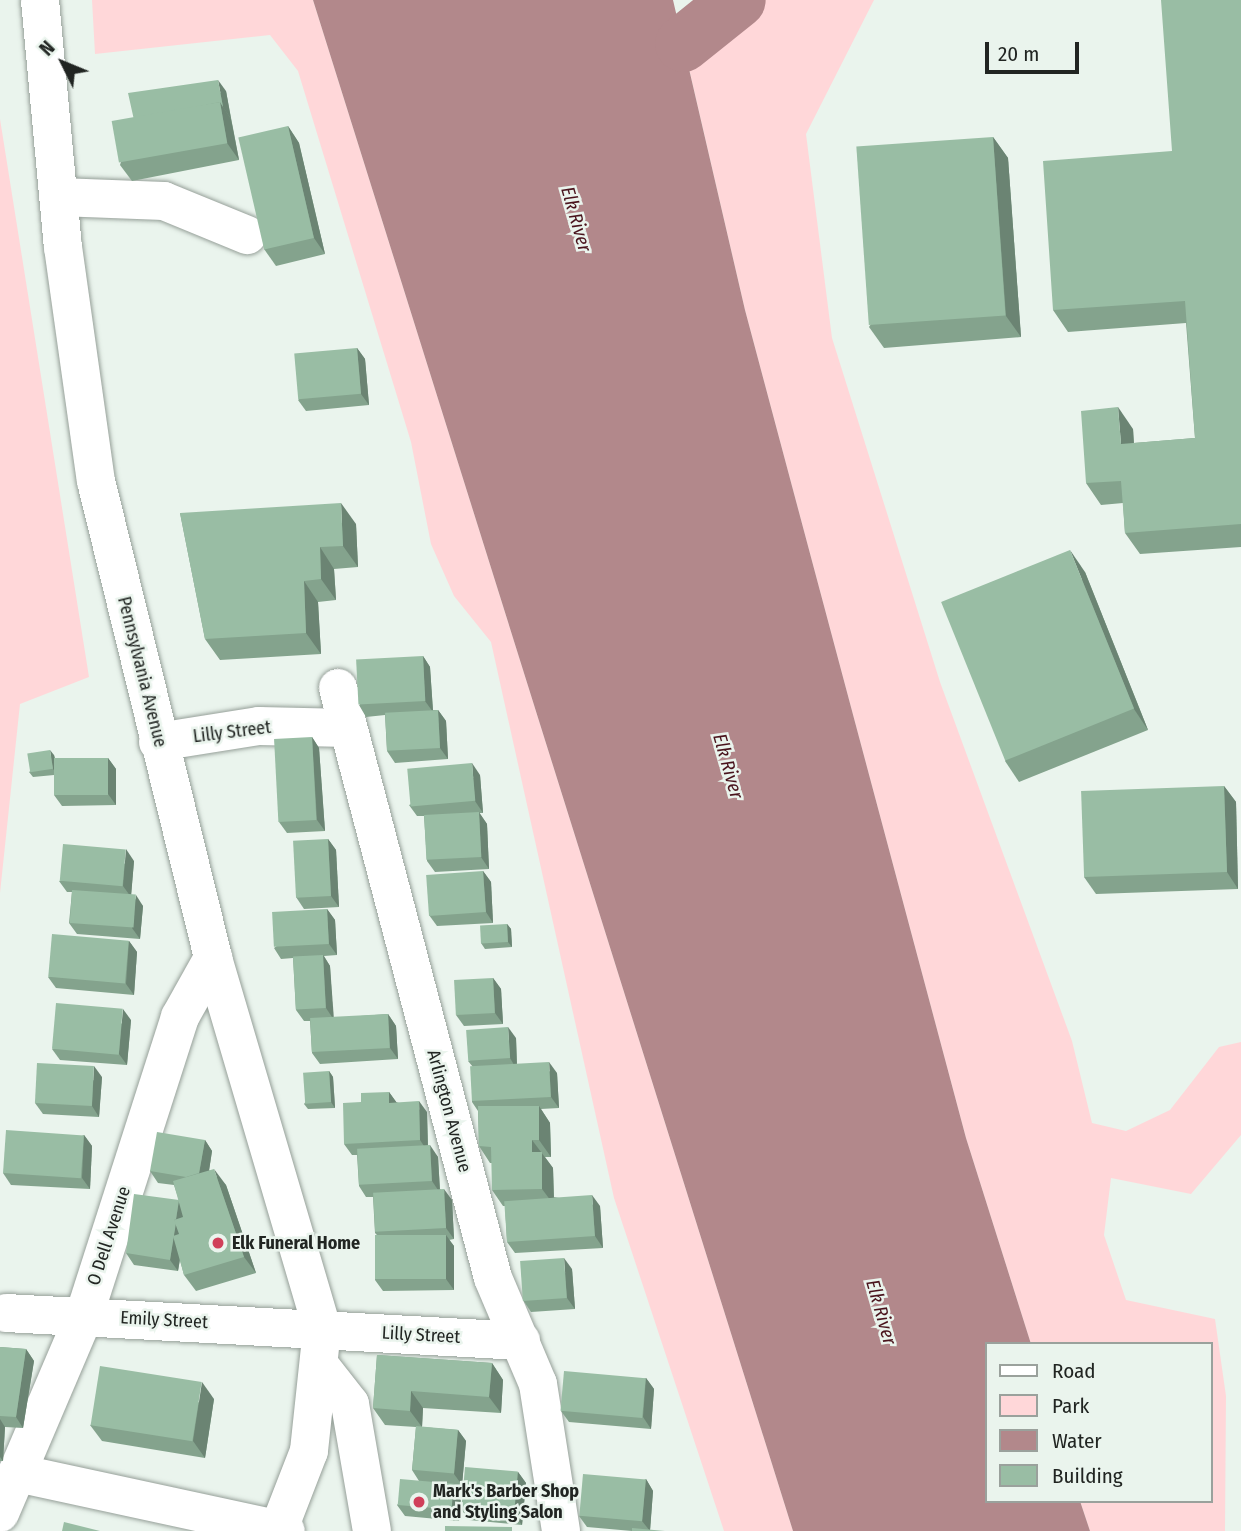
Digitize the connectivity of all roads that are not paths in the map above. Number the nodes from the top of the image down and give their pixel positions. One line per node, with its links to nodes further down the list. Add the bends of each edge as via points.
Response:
1 (40, 0): 2 (street, Pennsylvania Avenue)
2 (59, 197): 3 (street, via 164,201); 6 (street, Pennsylvania Avenue, via 96,481)
3 (247, 235)
4 (338, 688): 5 (street, Arlington Avenue)
5 (348, 728): 6 (street, Lilly Street, via 259,726); 11 (street, Arlington Avenue, via 493,1278)
6 (158, 742): 7 (street, Pennsylvania Avenue)
7 (213, 958): 9 (street, O Dell Avenue, via 180,1017); 10 (street, Pennsylvania Avenue)
8 (6, 1313): 9 (street, Emily Street)
9 (84, 1316): 10 (street, Emily Street); 13 (street, O Dell Avenue)
10 (322, 1329): 11 (street, Lilly Street); 12 (street, Pennsylvania Avenue)
11 (521, 1341): 17 (street, Arlington Avenue, via 538,1384)
12 (321, 1367): 15 (street, Pennsylvania Avenue, via 309,1451); 16 (street, via 350,1404)
13 (17, 1473): 14 (street, O Dell Avenue); 15 (street)
14 (0, 1513)
15 (281, 1530)
16 (372, 1531)
17 (561, 1531)

